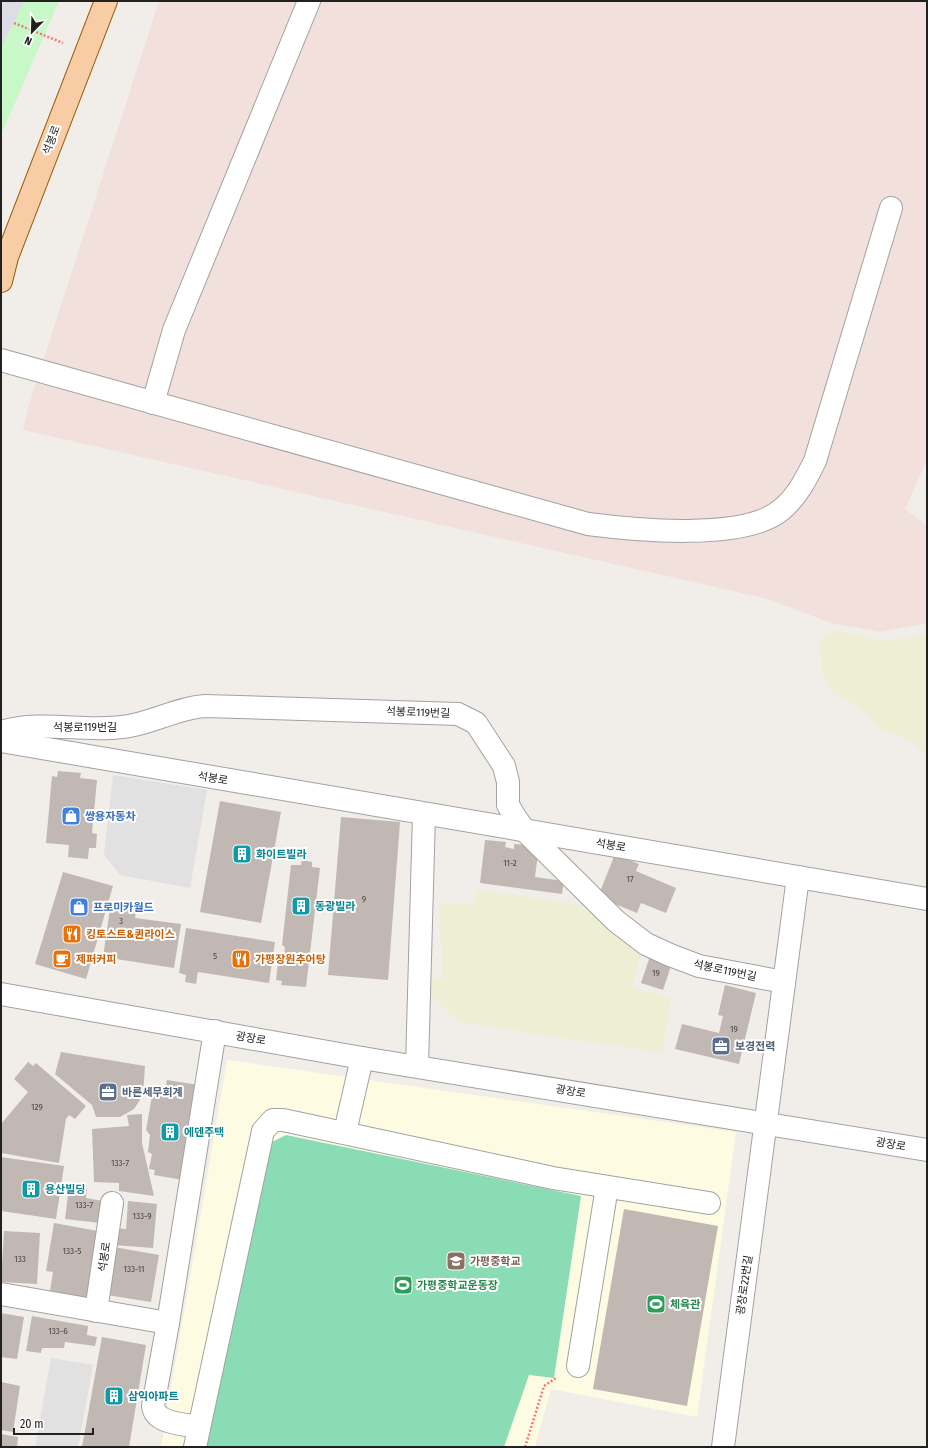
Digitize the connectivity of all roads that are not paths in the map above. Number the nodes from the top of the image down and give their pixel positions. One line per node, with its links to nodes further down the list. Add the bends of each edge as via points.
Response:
1 (106, 1): 4 (main road, 석봉로, via 7,257)
2 (309, 1): 6 (street, via 174,330)
3 (891, 208): 6 (street, via 816,461 795,498 780,512 760,523 710,531 621,528 588,524)
4 (1, 281)
5 (1, 360): 6 (street)
6 (153, 403)
7 (1, 732): 10 (street, 석봉로119번길, via 20,726 106,729 132,726 187,708 205,706 458,714 476,723 504,766 508,782 508,805)
8 (1, 741): 9 (street, 석봉로)
9 (424, 814): 10 (street, 석봉로); 17 (street)
10 (525, 831): 11 (street, 석봉로); 13 (street, 석봉로119번길, via 616,922 646,944 699,966)
11 (798, 878): 12 (street, 석봉로); 13 (street)
12 (927, 899)
13 (784, 982): 18 (street)
14 (1, 994): 15 (street, 광장로)
15 (215, 1031): 16 (street, 광장로); 26 (street)
16 (362, 1058): 17 (street, 광장로); 19 (street)
17 (417, 1066): 18 (street, 광장로)
18 (766, 1122): 20 (street, 광장로); 29 (street, 광장로22번길)
19 (345, 1132): 21 (street, via 553,1178); 28 (street, via 283,1120 273,1120 263,1131)
20 (927, 1150)
21 (607, 1187): 23 (street); 27 (street)
22 (112, 1203): 25 (street, 석봉로)
23 (709, 1203)
24 (1, 1294): 25 (street)
25 (96, 1311): 26 (street)
26 (168, 1324): 28 (street, via 154,1412 161,1419)
27 (578, 1366)
28 (197, 1437)
29 (723, 1447)

